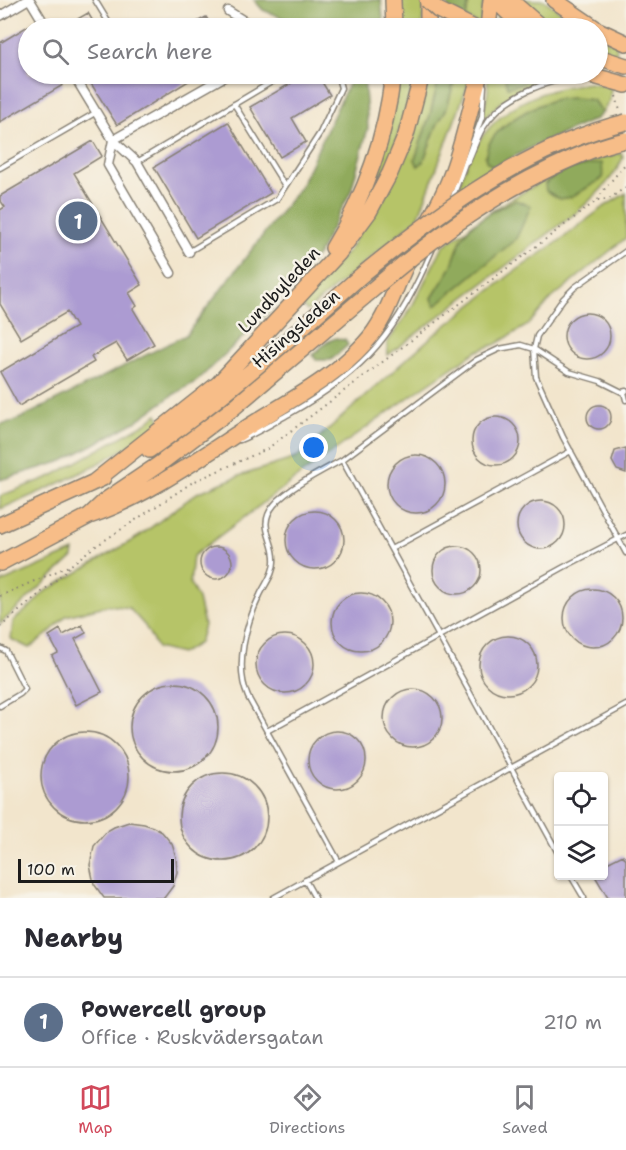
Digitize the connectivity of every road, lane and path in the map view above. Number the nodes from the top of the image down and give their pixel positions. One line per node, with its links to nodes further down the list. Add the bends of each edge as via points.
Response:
1 (28, 0): 9 (street); 10 (street)
2 (95, 0): 11 (lane)
3 (393, 0): 13 (highway)
4 (428, 0): 14 (highway); 15 (highway, bridge)
5 (510, 0): 18 (highway)
6 (554, 0): 19 (highway)
7 (492, 3): 16 (highway); 17 (highway)
8 (228, 11): 12 (street)
9 (0, 16)
10 (40, 18)
11 (106, 18)
12 (239, 18)
13 (394, 18)
14 (428, 18)
15 (454, 18)
16 (490, 18)
17 (519, 18)
18 (526, 18)
19 (580, 18)
20 (608, 35): 21 (highway)
21 (626, 43)
22 (608, 60): 23 (highway)
23 (626, 66)
24 (608, 74): 25 (highway)
25 (626, 76)
26 (79, 84): 37 (street)
27 (211, 84): 39 (street)
28 (268, 84): 36 (lane)
29 (340, 84): 44 (lane, via 320,133)
30 (392, 84): 52 (highway, via 380,143 363,191 343,231)
31 (419, 84): 52 (highway, Lundbyleden, via 406,135 380,193 351,239)
32 (477, 84): 56 (highway, via 450,178 378,327 343,365)
33 (484, 84): 46 (lane, via 482,117)
34 (546, 84): 46 (lane, via 504,106 483,127)
35 (621, 88): 38 (path)
36 (234, 104): 41 (lane); 44 (lane)
37 (96, 112): 39 (street); 43 (lane)
38 (623, 118): 59 (highway, Hisingsleden, bridge, via 568,140 495,177 408,237 187,424)
39 (113, 140): 41 (street); 51 (street, via 108,165)
40 (626, 140): 60 (highway, Hisingsleden, bridge, via 575,157 503,192 465,216 414,254 232,409)
41 (136, 162): 48 (street)
42 (626, 163): 45 (path, via 598,200 609,199)
43 (0, 168)
44 (285, 186): 48 (lane, via 277,199)
45 (626, 187)
46 (455, 190): 56 (lane, via 415,288 375,351 306,404 252,435)
47 (626, 250): 49 (lane)
48 (189, 252)
49 (621, 254): 50 (lane); 53 (lane, via 563,299 549,315)
50 (626, 258)
51 (171, 273)
52 (302, 294): 59 (highway, Lundbyleden, via 218,384)
53 (534, 349): 54 (lane, via 569,372); 57 (lane, via 536,377); 58 (lane, via 521,345 476,360)
54 (625, 392): 55 (lane)
55 (626, 400)
56 (215, 449): 60 (highway, via 111,509)
57 (571, 451): 63 (lane); 64 (lane)
58 (342, 460): 64 (lane); 73 (lane, via 300,484 274,504 267,517 275,561 251,618 241,671 243,687)
59 (94, 482): 61 (highway, Hisingsleden)
60 (89, 516): 66 (highway, Hisingsleden)
61 (0, 525)
62 (626, 535): 63 (lane)
63 (618, 539): 65 (lane); 69 (lane)
64 (391, 549): 69 (lane)
65 (626, 553)
66 (0, 563)
67 (71, 565): 68 (path)
68 (0, 627)
69 (439, 637): 73 (lane); 74 (lane)
70 (0, 648): 72 (lane, via 6,651 26,689)
71 (626, 705): 74 (lane)
72 (0, 706)
73 (267, 731): 76 (lane)
74 (510, 768): 75 (lane); 76 (lane)
75 (554, 846)
76 (339, 862): 77 (lane)
77 (305, 880): 79 (lane); 80 (lane)
78 (574, 880): 81 (lane)
79 (273, 898)
80 (315, 898)
81 (584, 898)

